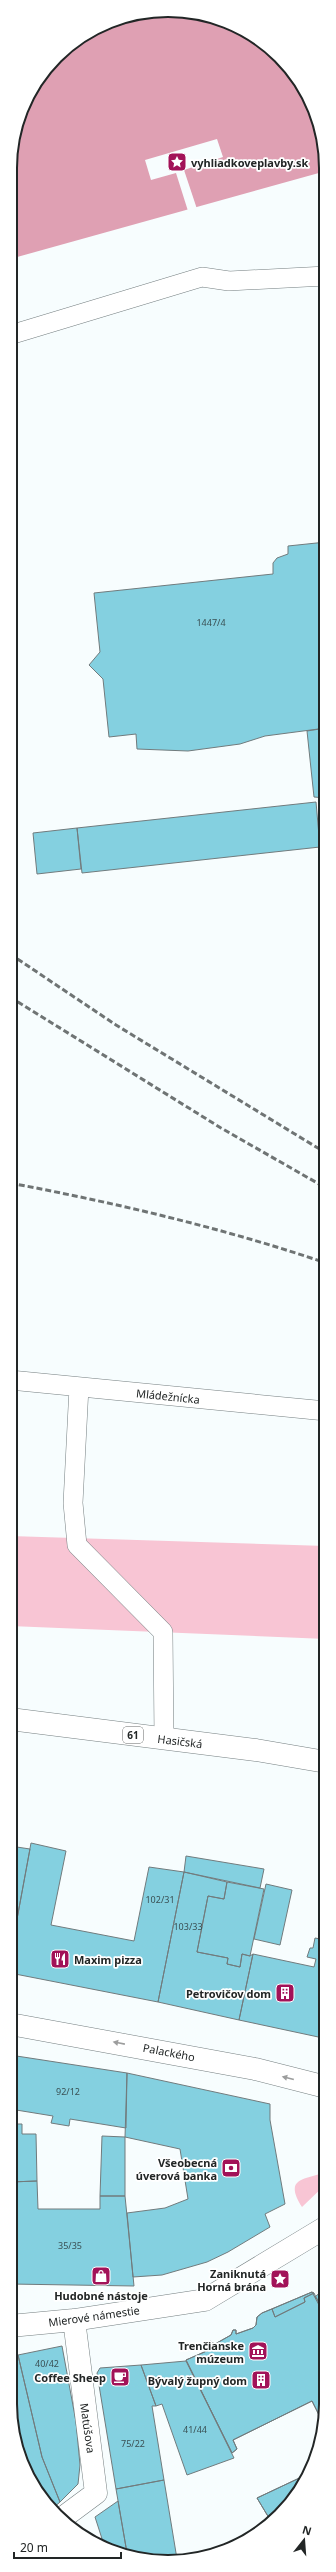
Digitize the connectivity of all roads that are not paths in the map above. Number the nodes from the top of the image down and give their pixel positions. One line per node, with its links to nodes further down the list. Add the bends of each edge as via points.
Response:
1 (319, 276): 2 (lane, via 230,281 202,277)
2 (17, 333)
3 (17, 1381): 4 (lane, Mládežnícka)
4 (79, 1387): 5 (lane, Mládežnícka); 7 (lane, via 73,1503 77,1545 163,1632)
5 (319, 1410)
6 (17, 1720): 7 (street, Hasičská / 61)
7 (164, 1739): 8 (street, Hasičská / 61)
8 (319, 1761)
9 (17, 2025): 10 (street, Palackého, one-way to 9, via 256,2069)
10 (319, 2085)
11 (319, 2231): 12 (street, Mierové námestie, via 205,2300)
12 (74, 2320): 13 (street, Mierové námestie); 14 (street, Matúšova, via 96,2493)
13 (17, 2325)
14 (66, 2516)

